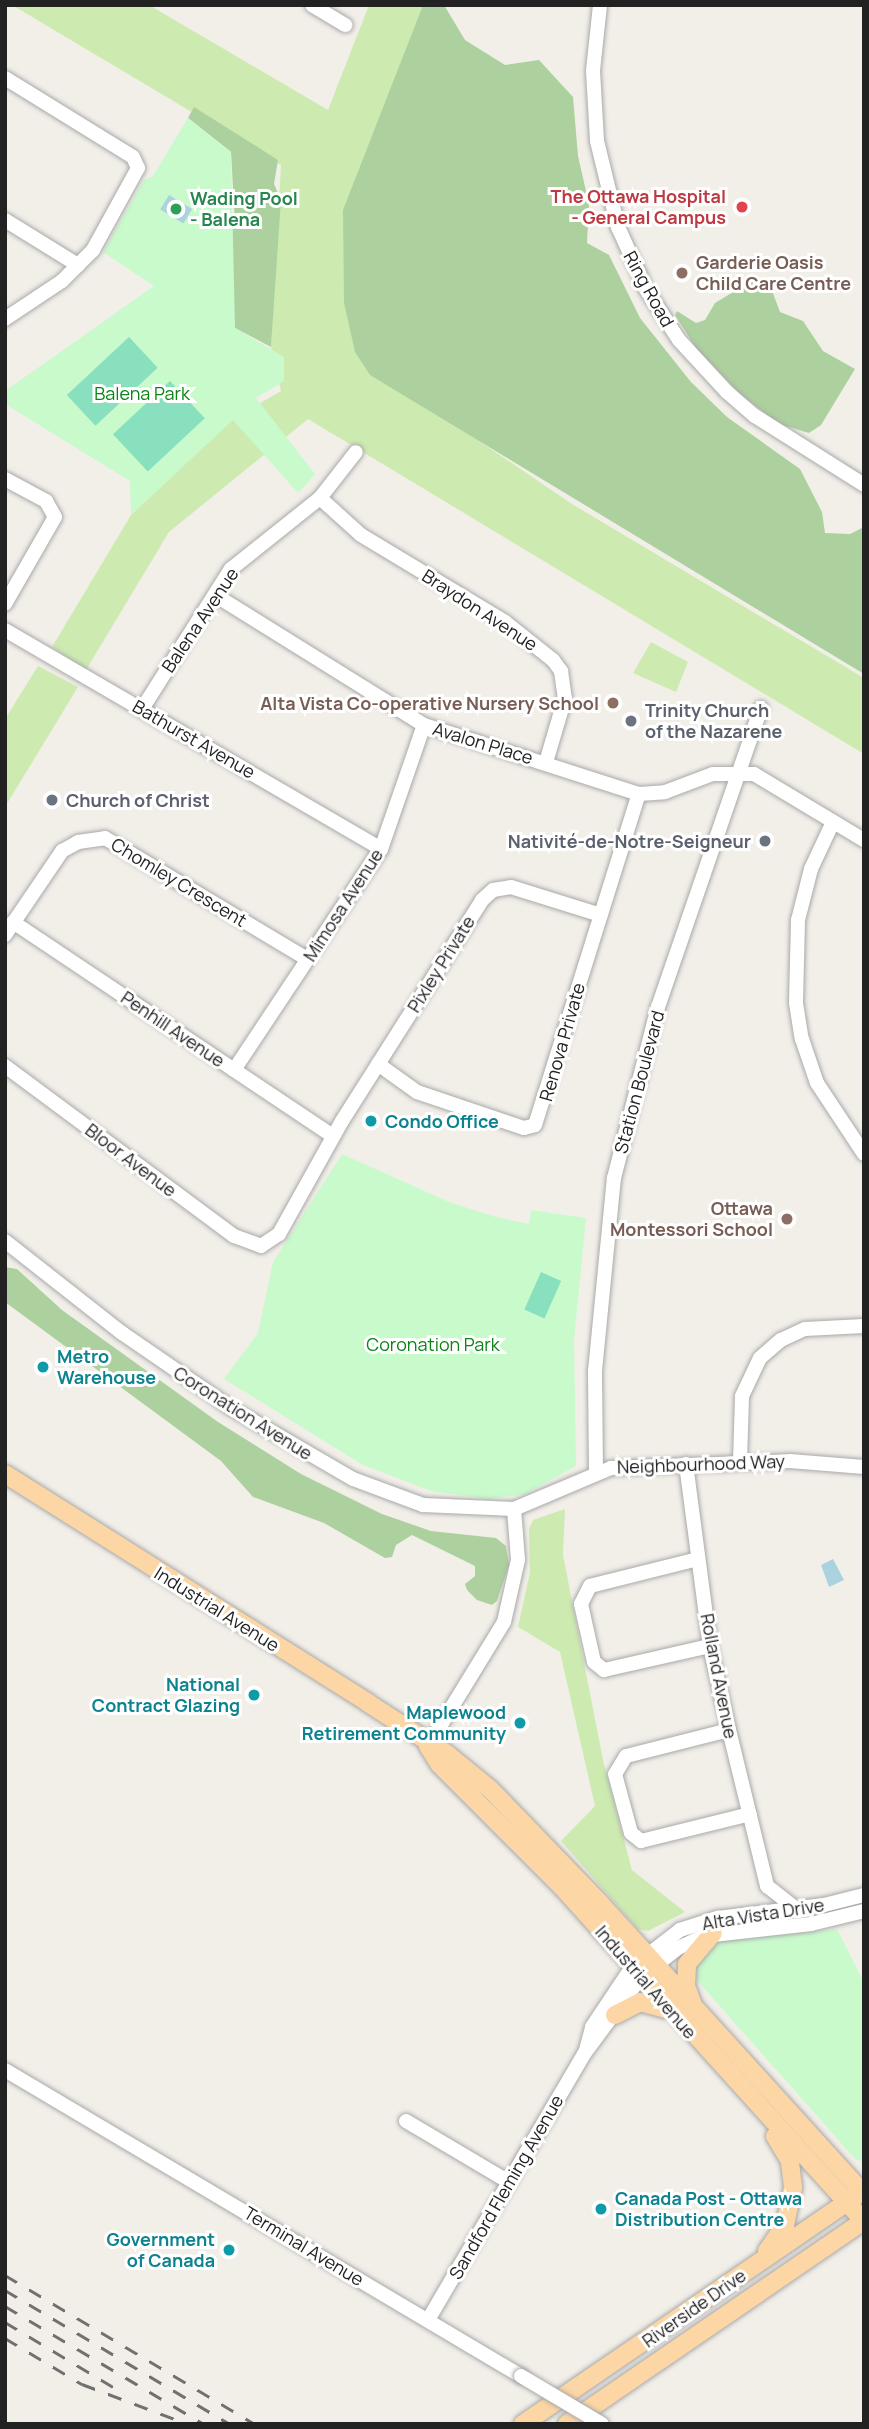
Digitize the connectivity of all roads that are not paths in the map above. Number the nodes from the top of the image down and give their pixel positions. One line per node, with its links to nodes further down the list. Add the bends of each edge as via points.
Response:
1 (312, 5): 3 (street)
2 (600, 5): 10 (street, Ring Road, via 593,71 597,141 609,200 646,289 678,340 727,392 785,436)
3 (345, 25)
4 (5, 78): 6 (street, via 133,157 138,168 93,250)
5 (5, 220): 6 (street)
6 (78, 265): 7 (street)
7 (5, 319)
8 (356, 452): 11 (street, Balena Avenue)
9 (5, 479): 13 (street, via 46,501 55,517)
10 (864, 485)
11 (320, 498): 12 (street, Balena Avenue, via 231,569); 18 (street, Braydon Avenue, via 361,535 505,622 553,660 561,671 565,698)
12 (215, 595): 16 (street, Balena Avenue); 17 (street, Avalon Place)
13 (5, 604)
14 (5, 630): 16 (street, Bathurst Avenue)
15 (761, 708): 19 (street, Station Boulevard)
16 (142, 709): 23 (street, Bathurst Avenue)
17 (424, 725): 18 (street, Avalon Place); 23 (street, Mimosa Avenue)
18 (546, 762): 20 (street, Avalon Place)
19 (737, 771): 20 (street, Avalon Place, via 713,774 665,792); 21 (street, via 754,774); 38 (street, Station Boulevard, via 658,1007 614,1178 596,1360)
20 (639, 794): 24 (street, Renova Private)
21 (833, 822): 22 (street); 31 (street, via 811,869 797,920 796,1003 817,1083)
22 (864, 840)
23 (381, 849): 26 (street, Mimosa Avenue)
24 (601, 915): 27 (street, Pixley Private, via 511,887 493,890 482,900); 27 (street, Renova Private, via 536,1125 524,1128 417,1092)
25 (9, 929): 26 (street, Chomley Crescent, via 62,851 78,842 105,838); 29 (street, Penhill Avenue)
26 (307, 959): 29 (street, Mimosa Avenue)
27 (378, 1064): 30 (street, Pixley Private)
28 (5, 1066): 33 (street, Bloor Avenue, via 234,1236)
29 (234, 1070): 30 (street, Penhill Avenue)
30 (333, 1136): 33 (street, Pixley Private, via 279,1234)
31 (864, 1154)
32 (5, 1241): 40 (street, Coronation Avenue, via 164,1363 330,1467 423,1505)
33 (261, 1246)
34 (864, 1326): 35 (street, via 805,1329 781,1340 760,1358 742,1396)
35 (740, 1461): 36 (street, Neighbourhood Way); 37 (street, Neighbourhood Way)
36 (686, 1464): 38 (street, Neighbourhood Way); 41 (street, Rolland Avenue)
37 (864, 1467)
38 (596, 1471): 40 (street, Neighbourhood Way, via 547,1498)
39 (5, 1474): 44 (main road, Industrial Avenue, via 346,1689)
40 (514, 1509): 44 (street, via 518,1560 504,1622)
41 (698, 1559): 42 (street, Rolland Avenue); 42 (street, via 590,1586 581,1604 594,1662 604,1670)
42 (710, 1646): 43 (street, Rolland Avenue)
43 (729, 1730): 45 (street, Rolland Avenue); 45 (street, via 626,1756 616,1767 618,1784 631,1833 641,1841)
44 (428, 1746): 52 (main road, Industrial Avenue, via 447,1754 490,1789)
45 (750, 1814): 46 (street, Rolland Avenue)
46 (767, 1886): 48 (street); 50 (street)
47 (864, 1895): 48 (street, Alta Vista Drive)
48 (795, 1908): 50 (street, Alta Vista Drive)
49 (864, 1911): 51 (street, Alta Vista Drive, via 811,1924)
50 (746, 1914): 52 (street, Alta Vista Drive, via 690,1926)
51 (713, 1933): 52 (street, Alta Vista Drive); 55 (main road, via 693,1952 685,1978 692,2003)
52 (643, 1966): 53 (main road, Industrial Avenue); 54 (street, Sandford Fleming Avenue); 55 (main road, Industrial Avenue); 56 (street, Sandford Fleming Avenue, via 592,2027)
53 (670, 2011): 54 (main road, via 640,2002); 58 (main road, Industrial Avenue)
54 (615, 2015): 56 (street, Sandford Fleming Avenue)
55 (710, 2027): 60 (main road, Industrial Avenue)
56 (584, 2054): 62 (street, Sandford Fleming Avenue)
57 (5, 2070): 66 (street, Terminal Avenue)
58 (747, 2096): 63 (main road, Industrial Avenue); 65 (main road, via 785,2150 793,2187 785,2225)
59 (406, 2121): 62 (street)
60 (822, 2150): 61 (main road); 63 (main road, Industrial Avenue)
61 (864, 2169)
62 (509, 2182): 66 (street, Sandford Fleming Avenue)
63 (859, 2195): 64 (main road, Industrial Avenue); 65 (main road, Riverside Drive)
64 (864, 2221): 68 (main road, Riverside Drive)
65 (750, 2269): 67 (main road, Riverside Drive)
66 (428, 2320): 69 (street, Terminal Avenue, bridge)
67 (523, 2424)
68 (567, 2424)
69 (602, 2424)

